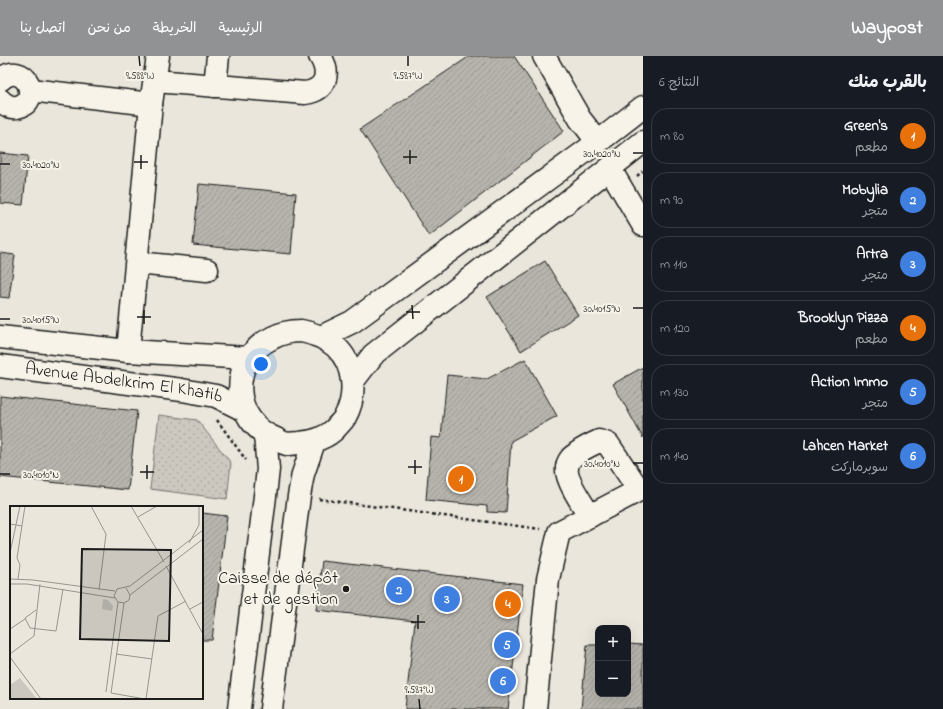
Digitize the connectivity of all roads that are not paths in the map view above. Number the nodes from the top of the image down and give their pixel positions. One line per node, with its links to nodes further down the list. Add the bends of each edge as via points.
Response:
1 (158, 56): 6 (street)
2 (218, 56): 7 (street)
3 (320, 56): 7 (street, via 326,68 326,75 324,82 312,92)
4 (544, 56): 12 (street, via 580,120)
5 (0, 80): 8 (street, via 10,74 16,74 26,79)
6 (155, 81): 7 (street); 10 (street)
7 (215, 86)
8 (30, 90): 9 (street, via 26,102 21,105 9,107); 10 (street)
9 (0, 100)
10 (152, 104): 16 (street)
11 (643, 107): 12 (street)
12 (598, 142): 19 (street, via 352,322)
13 (643, 142): 14 (street)
14 (610, 169): 15 (street); 23 (street, via 373,355)
15 (643, 225)
16 (136, 263): 17 (street); 20 (street)
17 (206, 270)
18 (0, 337): 20 (street, Avenue Abdelkrim El Khatib)
19 (321, 337): 21 (street, via 301,331 281,333 262,342); 23 (street, via 337,348 348,363)
20 (128, 351): 21 (street, Avenue Abdelkrim El Khatib)
21 (248, 358): 24 (street, via 240,380)
22 (0, 366): 24 (street, Avenue Abdelkrim El Khatib, via 119,380 216,396)
23 (353, 381): 26 (street, via 352,400 344,418 331,432)
24 (244, 410): 25 (street, via 254,426)
25 (265, 435): 26 (street, via 287,444); 29 (street, via 268,469)
26 (314, 442): 30 (street, via 302,474)
27 (641, 489): 28 (street); 28 (street, via 608,444 600,441 588,447 574,455 566,470)
28 (590, 516): 31 (street, via 559,532 548,579)
29 (239, 709)
30 (271, 709)
31 (535, 709)

